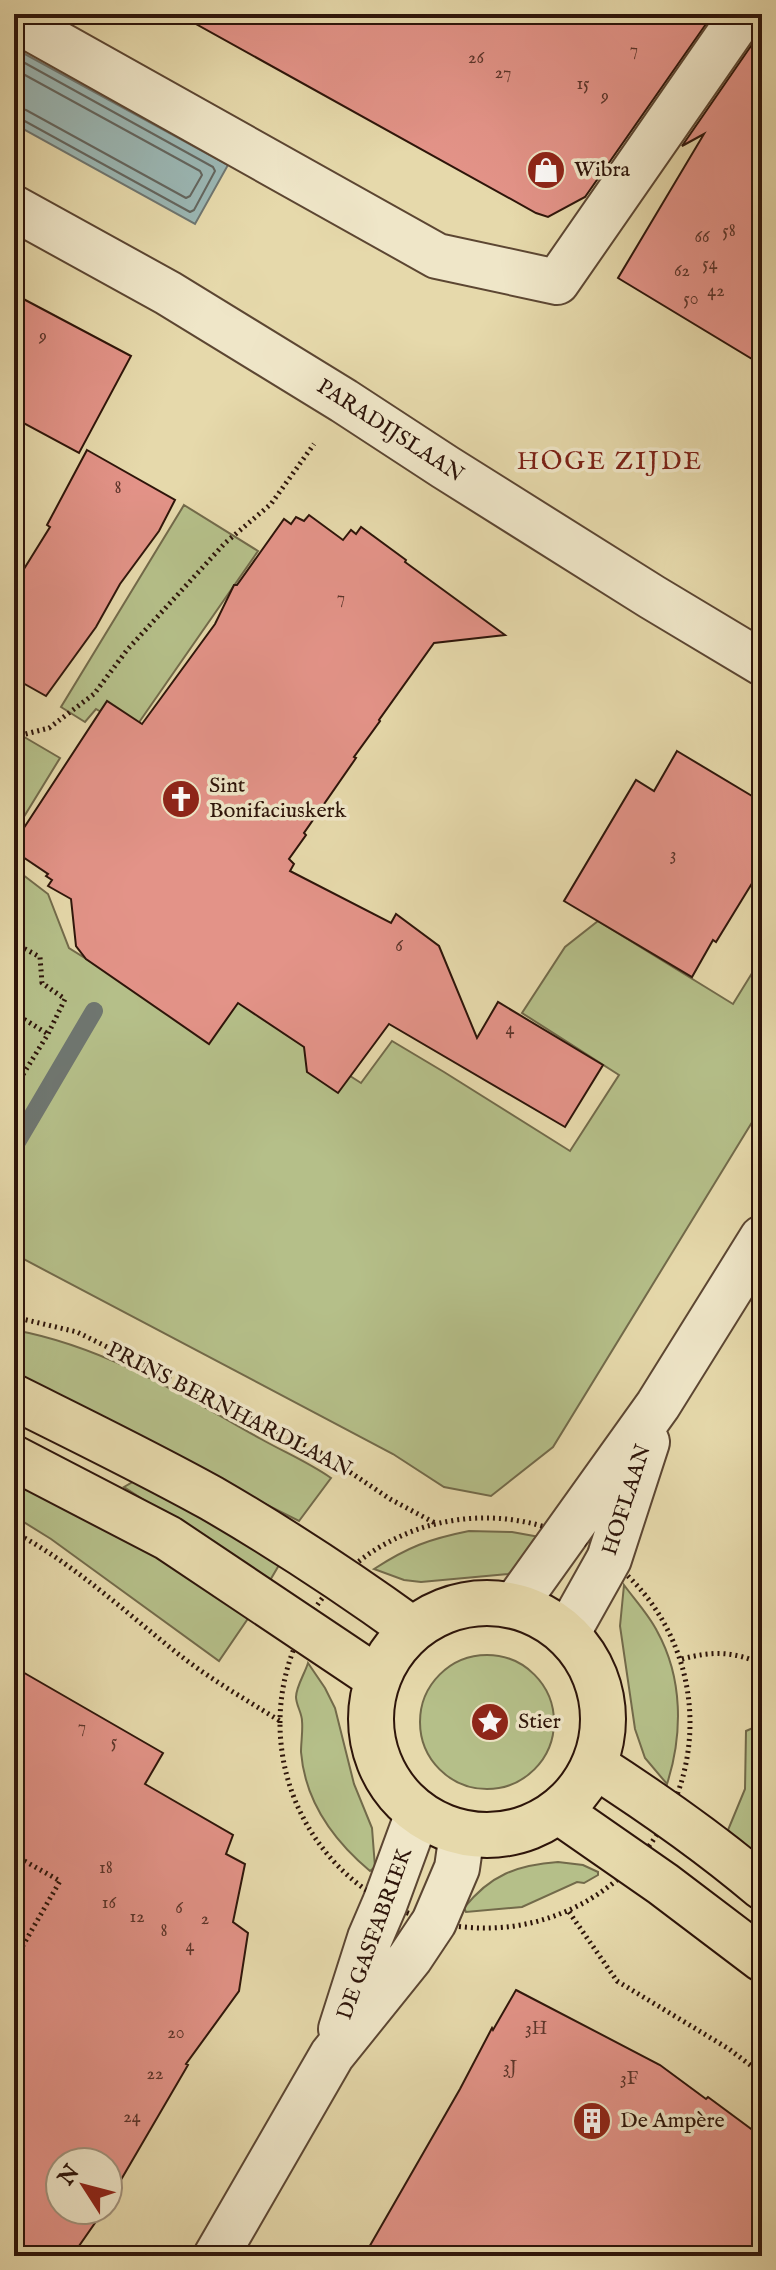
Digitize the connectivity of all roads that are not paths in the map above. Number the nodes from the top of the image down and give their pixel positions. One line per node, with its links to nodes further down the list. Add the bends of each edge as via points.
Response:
1 (743, 14): 2 (street, via 557,282 437,256)
2 (14, 19)
3 (14, 208): 4 (street, PARADIJSLAAN, via 168,293)
4 (762, 663)
5 (762, 1238): 7 (street, HOFLAAN)
6 (14, 1397): 10 (main road, via 212,1499)
7 (658, 1405): 9 (street, HOFLAAN); 11 (street, HOFLAAN, via 609,1559)
8 (14, 1458): 12 (main road, via 168,1538)
9 (515, 1605): 10 (main road, via 460,1605); 11 (main road)
10 (412, 1629): 12 (main road)
11 (567, 1634): 13 (main road, via 583,1652 601,1695 602,1742)
12 (377, 1678): 15 (main road, via 371,1703 375,1753 400,1797)
13 (594, 1765): 14 (main road, via 579,1791); 17 (main road, via 669,1813)
14 (558, 1811): 16 (main road, via 512,1833); 18 (main road)
15 (418, 1813): 16 (main road); 19 (street, DE GASFABRIEK)
16 (462, 1833): 19 (street, DE GASFABRIEK, via 457,1868 434,1922)
17 (762, 1887)
18 (762, 1959)
19 (332, 2055): 20 (street, DE GASFABRIEK)
20 (216, 2256)

